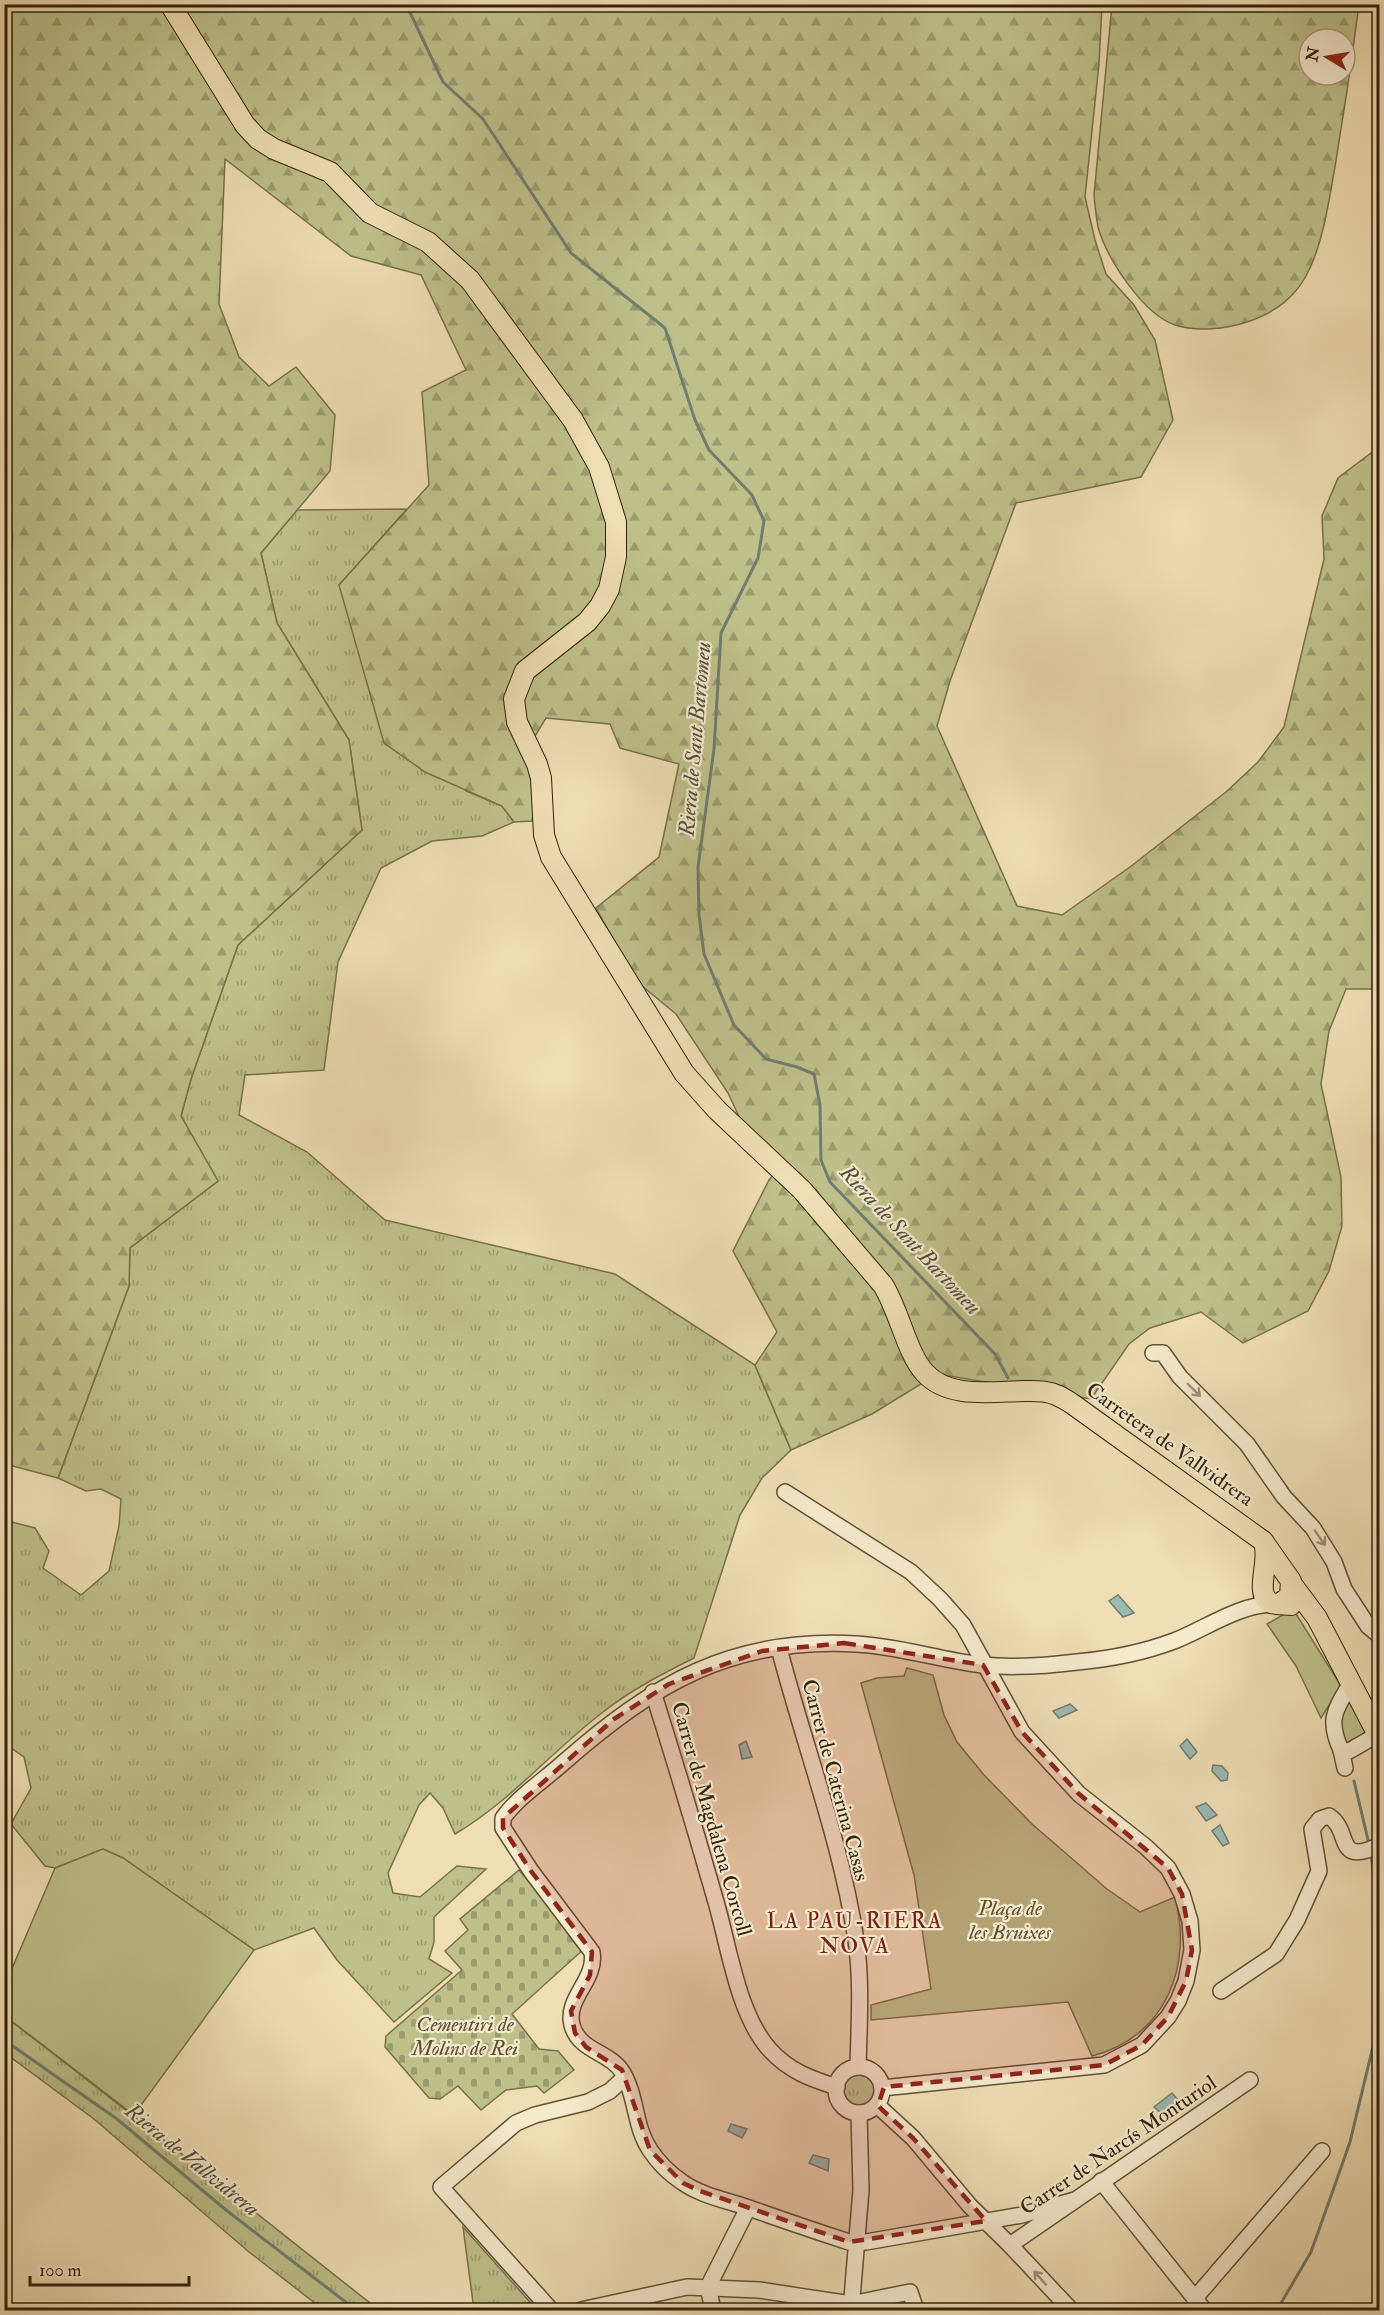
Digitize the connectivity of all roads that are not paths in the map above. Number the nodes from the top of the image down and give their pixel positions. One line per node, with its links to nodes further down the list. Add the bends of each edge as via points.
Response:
1 (170, 4): 4 (main road, Carretera de Vallvidrera, via 251,132 274,149 330,172 370,213 424,239 450,260 483,294 589,446 616,522 611,582 587,622 525,671 516,690 514,709 542,778 544,834 550,857 663,1042 701,1093 802,1190 883,1285 924,1373 952,1389 1046,1392 1071,1403)
2 (1153, 1353): 10 (street, one-way to 10, via 1163,1353 1180,1377 1258,1458 1275,1487 1324,1544 1344,1589 1368,1626)
3 (785, 1492): 12 (street, via 911,1572 963,1625)
4 (1263, 1541): 5 (main road, Carretera de Vallvidrera); 6 (main road, via 1267,1558)
5 (1290, 1581): 6 (main road, via 1273,1573); 7 (main road, via 1290,1596); 9 (main road)
6 (1262, 1584): 7 (main road, via 1263,1596); 8 (street)
7 (1277, 1604): 8 (street); 9 (main road, via 1302,1609)
8 (1249, 1605): 12 (street, via 1173,1641 1122,1656 1055,1665)
9 (1317, 1618): 13 (main road)
10 (1380, 1636)
11 (779, 1648): 12 (street, via 859,1644); 14 (street, via 723,1661); 20 (street, Carrer de Caterina Casas, via 840,1865 856,1940)
12 (983, 1665): 24 (street, via 1029,1740 1080,1794 1168,1868 1190,1921 1192,1950 1186,1981 1168,2017 1142,2045 1104,2065)
13 (1351, 1683): 15 (main road); 16 (street, via 1333,1716)
14 (653, 1692): 21 (street, via 614,1719 508,1812 501,1824 542,1888 592,1952 590,1975 571,2011 575,2033 586,2047 616,2064); 23 (street, Carrer de Magdalena Corcoll, via 751,2019 769,2049 789,2068)
15 (1378, 1737): 16 (street, via 1349,1751)
16 (1341, 1750): 17 (street)
17 (1345, 1768)
18 (1373, 1848): 19 (street, via 1352,1852 1343,1844 1336,1820 1329,1816 1320,1820 1312,1829 1319,1871 1297,1920 1276,1954)
19 (1221, 1991)
20 (858, 2067): 23 (street, via 844,2073); 24 (street, via 871,2071)
21 (625, 2077): 30 (street, via 642,2135 662,2164 683,2183); 37 (street, via 610,2091 588,2102 516,2123 441,2187)
22 (1250, 2080): 28 (street, Carrer de Narcís Monturiol)
23 (837, 2087): 26 (street, via 841,2104)
24 (882, 2088): 25 (street)
25 (877, 2105): 26 (street); 31 (street, via 913,2138)
26 (859, 2113): 32 (street)
27 (1322, 2151): 35 (street)
28 (1101, 2181): 29 (street, Carrer de Narcís Monturiol); 35 (street)
29 (1075, 2200): 31 (street); 33 (street, Carrer de Narcís Monturiol)
30 (748, 2208): 32 (street); 34 (street)
31 (986, 2221): 32 (street); 33 (street)
32 (858, 2242): 36 (street)
33 (1010, 2245): 41 (street, one-way to 33)
34 (708, 2287): 36 (street, via 759,2290); 38 (street, via 687,2287); 39 (street)
35 (1200, 2304)
36 (851, 2307): 40 (street, via 910,2292)
37 (551, 2310)
38 (581, 2310)
39 (713, 2310)
40 (916, 2310)
41 (1071, 2310)

